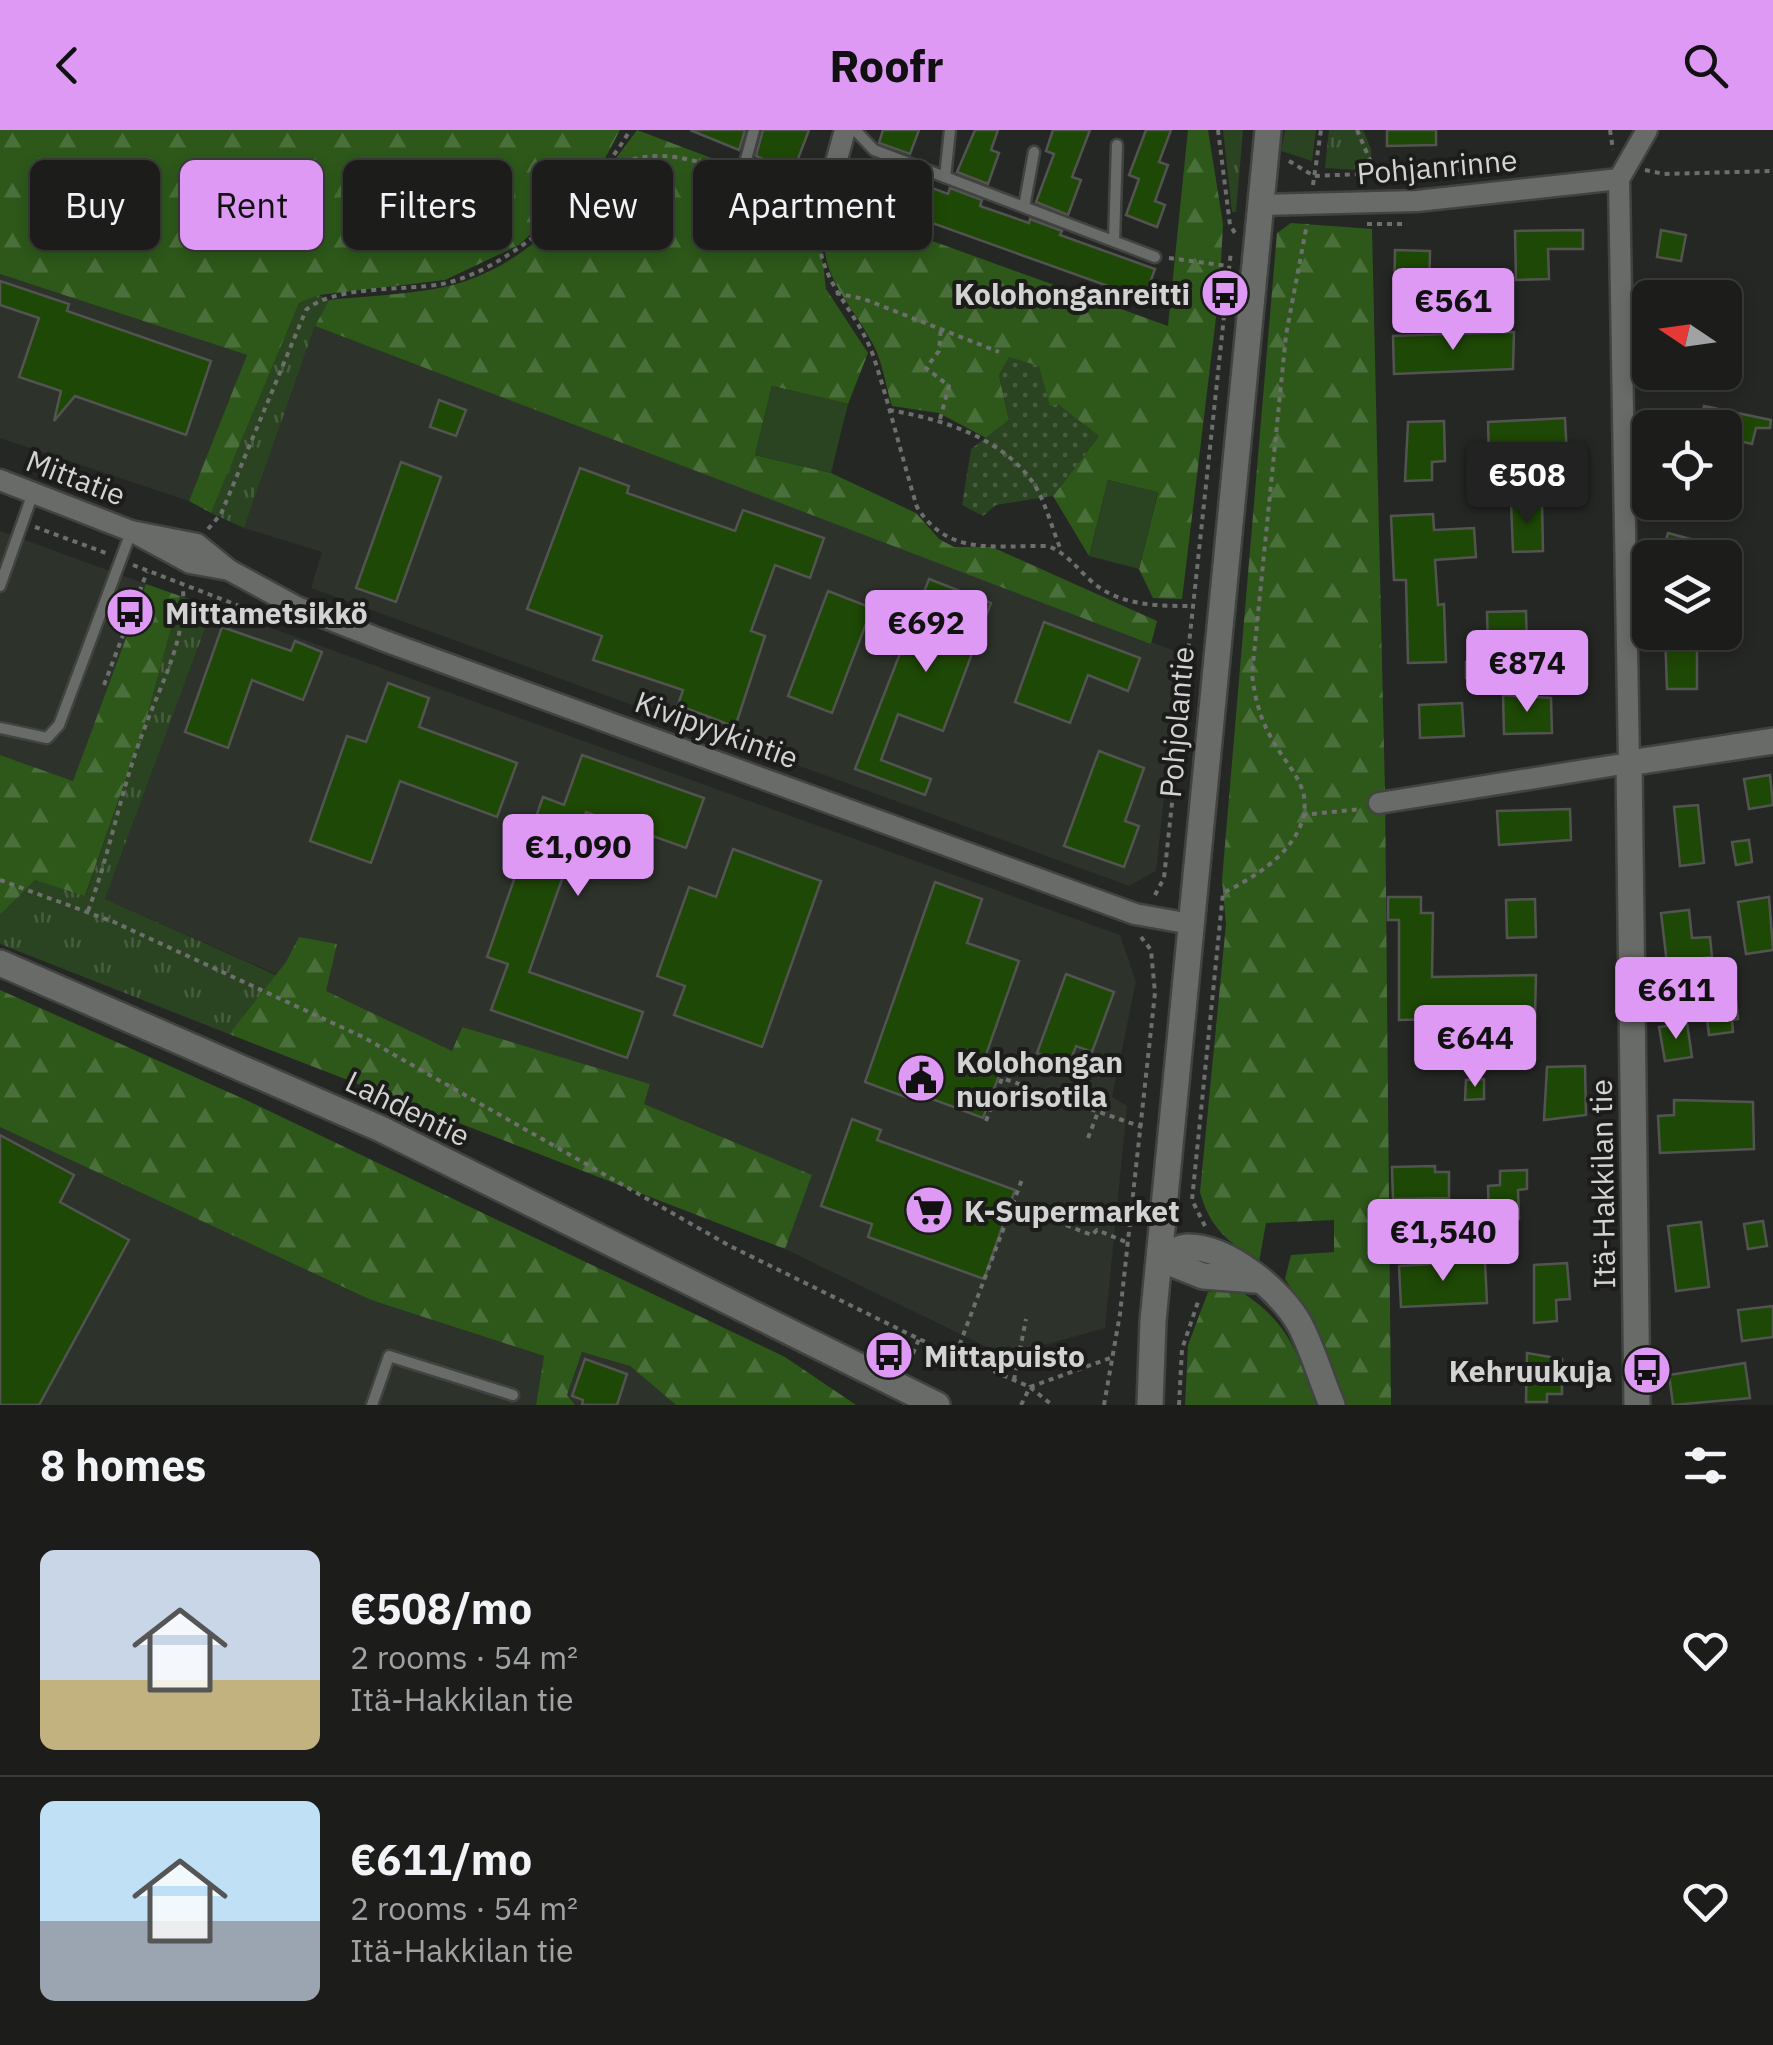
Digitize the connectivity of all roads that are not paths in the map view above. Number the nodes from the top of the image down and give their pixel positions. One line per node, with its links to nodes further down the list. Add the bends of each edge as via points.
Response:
1 (754, 130): 9 (lane)
2 (844, 130): 10 (street)
3 (855, 130): 11 (lane, via 874,150)
4 (950, 130): 11 (lane)
5 (1268, 130): 14 (street, Pohjolantie)
6 (1647, 130): 12 (street)
7 (1117, 145): 15 (lane)
8 (1034, 152): 13 (lane)
9 (746, 160)
10 (836, 160)
11 (945, 177): 13 (lane)
12 (1618, 179): 14 (street, Pohjanrinne); 24 (street, Itä-Hakkilan tie)
13 (1024, 207): 15 (lane)
14 (1250, 212): 26 (street, Pohjolantie)
15 (1114, 241): 16 (lane)
16 (1154, 256)
17 (0, 480): 18 (street, Mittatie)
18 (33, 492): 19 (street, Mittatie); 21 (lane)
19 (131, 531): 20 (street, Mittatie); 22 (lane, via 59,725 46,738)
20 (199, 544): 26 (street, Kivipyykintie, via 229,570 297,607 390,643 1135,914)
21 (0, 586)
22 (0, 728)
23 (1773, 741): 24 (street)
24 (1629, 763): 25 (street); 38 (street, Itä-Hakkilan tie)
25 (1379, 804)
26 (1191, 924): 28 (street, Pohjolantie)
27 (0, 963): 30 (street, Lahdentie, via 380,1129)
28 (1160, 1258): 29 (street, Pohjolantie); 37 (street, via 1192,1273 1258,1281 1275,1294 1300,1324)
29 (1154, 1321): 35 (street, Pohjolantie); 36 (street, Pohjolantie)
30 (780, 1329): 33 (street, Lahdentie); 34 (street, Lahdentie)
31 (513, 1396): 32 (lane, via 389,1356)
32 (372, 1405)
33 (910, 1405)
34 (938, 1405)
35 (1132, 1405)
36 (1150, 1405)
37 (1332, 1405)
38 (1637, 1405)

